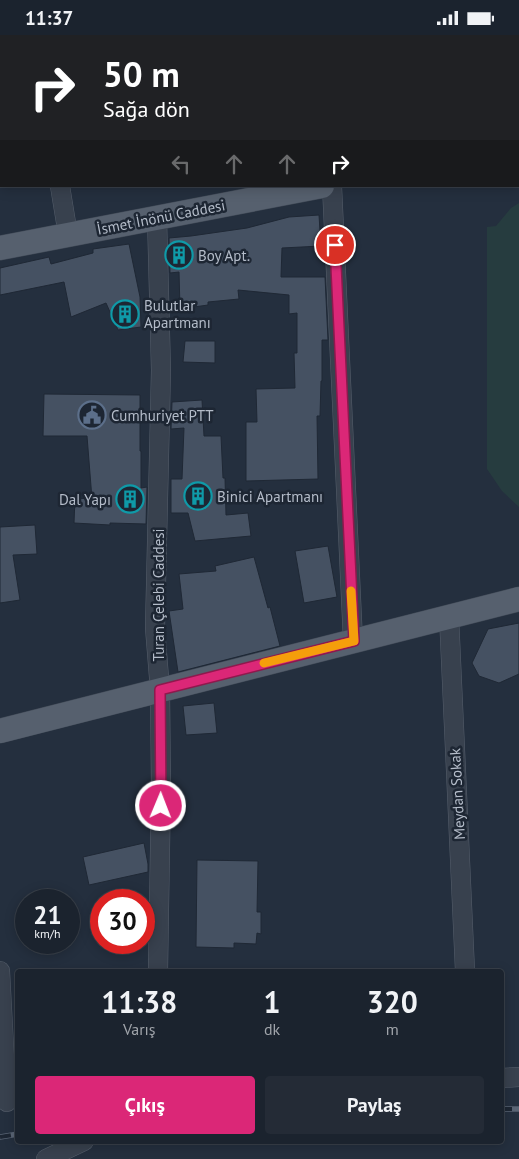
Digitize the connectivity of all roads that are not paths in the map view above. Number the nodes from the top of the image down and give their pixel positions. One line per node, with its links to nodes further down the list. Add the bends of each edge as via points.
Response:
1 (60, 187): 5 (street)
2 (317, 187): 4 (main road, İsmet İnönü Caddesi)
3 (332, 187): 9 (street)
4 (157, 218): 5 (main road, İsmet İnönü Caddesi); 10 (street, Turan Çelebi Caddesi, via 160,370 155,628)
5 (68, 235): 6 (main road, İsmet İnönü Caddesi)
6 (0, 248)
7 (519, 599): 8 (main road)
8 (449, 616): 9 (main road); 13 (street, Meydan Sokak)
9 (354, 641): 10 (main road)
10 (160, 690): 11 (main road); 12 (street, Turan Çelebi Caddesi)
11 (0, 731)
12 (158, 969)
13 (465, 969)
14 (0, 971): 17 (street)
15 (519, 1077): 16 (street)
16 (504, 1078)
17 (8, 1101)
18 (78, 1144): 20 (street)
19 (83, 1144): 21 (street)
20 (46, 1159)
21 (80, 1159)

